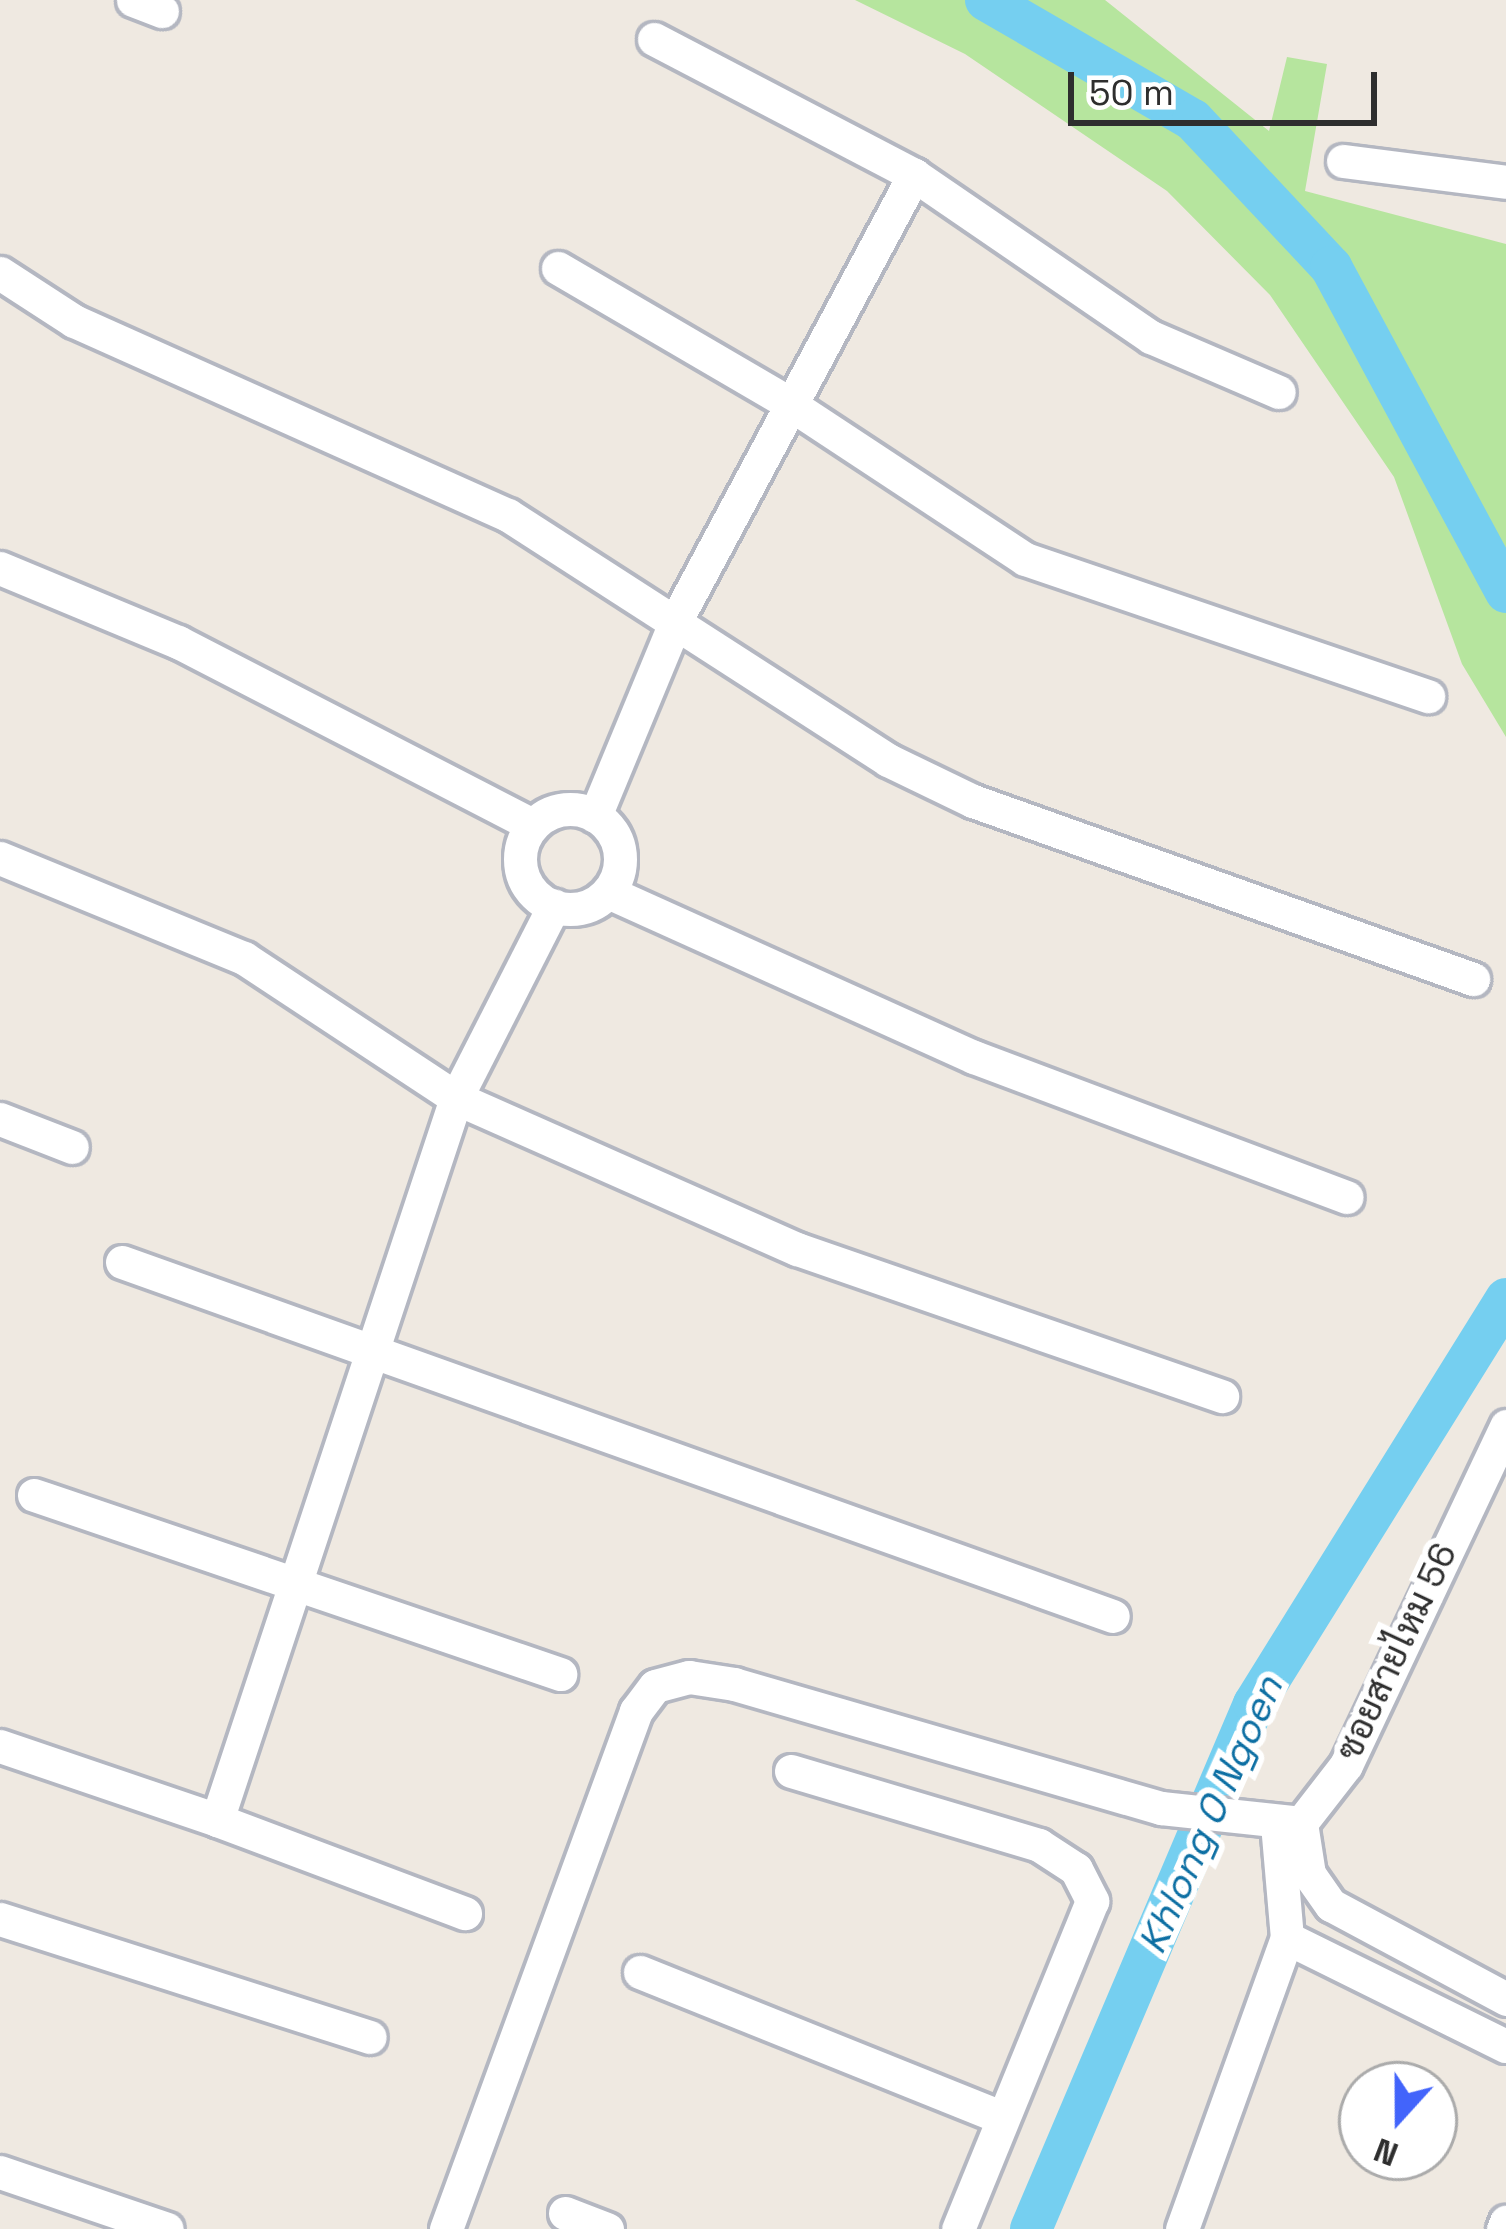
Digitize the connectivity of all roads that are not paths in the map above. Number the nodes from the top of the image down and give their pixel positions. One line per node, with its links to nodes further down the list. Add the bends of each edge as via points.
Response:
1 (653, 39): 3 (street)
2 (1343, 161): 4 (street)
3 (914, 175): 7 (street, via 1103,310); 8 (street)
4 (1506, 182)
5 (559, 268): 8 (street)
6 (0, 273): 10 (street, via 74,321 508,515)
7 (1280, 392)
8 (787, 402): 10 (street); 11 (street, via 1025,559)
9 (0, 568): 13 (street, via 178,642)
10 (676, 620): 12 (street); 17 (street, via 888,760 973,801)
11 (1428, 697)
12 (595, 815): 13 (street, via 567,809); 15 (street, via 621,856)
13 (532, 825): 16 (street, via 520,861 537,896)
14 (0, 858): 18 (street, via 244,958)
15 (608, 892): 16 (street, via 573,909); 21 (street, via 974,1057)
16 (554, 906): 18 (street)
17 (1473, 979)
18 (456, 1098): 23 (street); 24 (street, via 856,1274)
19 (0, 1119): 20 (street)
20 (72, 1148)
21 (1347, 1197)
22 (122, 1262): 23 (street)
23 (369, 1348): 27 (street); 28 (street)
24 (1222, 1396)
25 (1501, 1445): 33 (street, ซอยสายไหม 56, via 1346,1765)
26 (34, 1495): 27 (street)
27 (293, 1585): 29 (street); 32 (street)
28 (1113, 1616)
29 (560, 1674)
30 (0, 1746): 32 (street)
31 (791, 1771): 41 (street, via 1039,1845 1076,1869 1092,1901 1079,1946)
32 (217, 1820): 34 (street)
33 (1275, 1823): 36 (street); 38 (street, via 1331,1905); 45 (street, via 1161,1808 734,1684 688,1676 655,1686 623,1744)
34 (465, 1913)
35 (0, 1919): 39 (street)
36 (1287, 1938): 40 (street); 48 (street)
37 (640, 1972): 41 (street)
38 (1506, 1999)
39 (370, 2037)
40 (1506, 2046)
41 (1000, 2117): 47 (street)
42 (0, 2172): 44 (street)
43 (565, 2213): 46 (street)
44 (166, 2229)
45 (446, 2229)
46 (607, 2229)
47 (958, 2229)
48 (1182, 2229)

